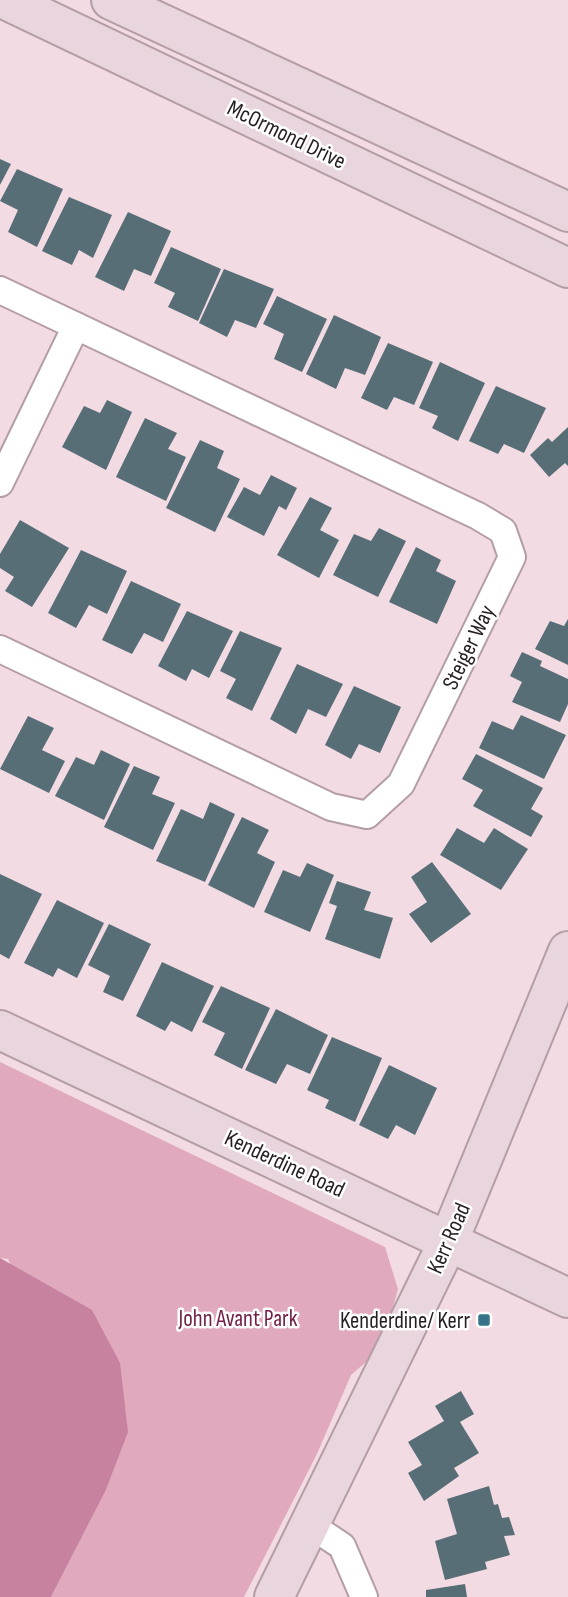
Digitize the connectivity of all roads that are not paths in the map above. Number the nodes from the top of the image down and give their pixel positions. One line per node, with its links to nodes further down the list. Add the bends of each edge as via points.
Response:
1 (6, 0): 4 (street, McOrmond Drive)
2 (111, 0): 3 (street, McOrmond Drive)
3 (568, 212)
4 (568, 268)
5 (0, 290): 6 (street)
6 (76, 326): 7 (street); 8 (street, Steiger Way, via 478,516 503,531 512,557 401,784 367,815 331,807)
7 (0, 483)
8 (0, 649)
9 (568, 951): 10 (street, Kerr Road)
10 (562, 979): 12 (street, Kerr Road)
11 (0, 1030): 12 (street, Kenderdine Road)
12 (449, 1240): 13 (street, Kenderdine Road); 14 (street, Kerr Road)
13 (568, 1298)
14 (310, 1525): 15 (street, Kerr Road); 16 (street, via 342,1546)
15 (274, 1597)
16 (364, 1597)

